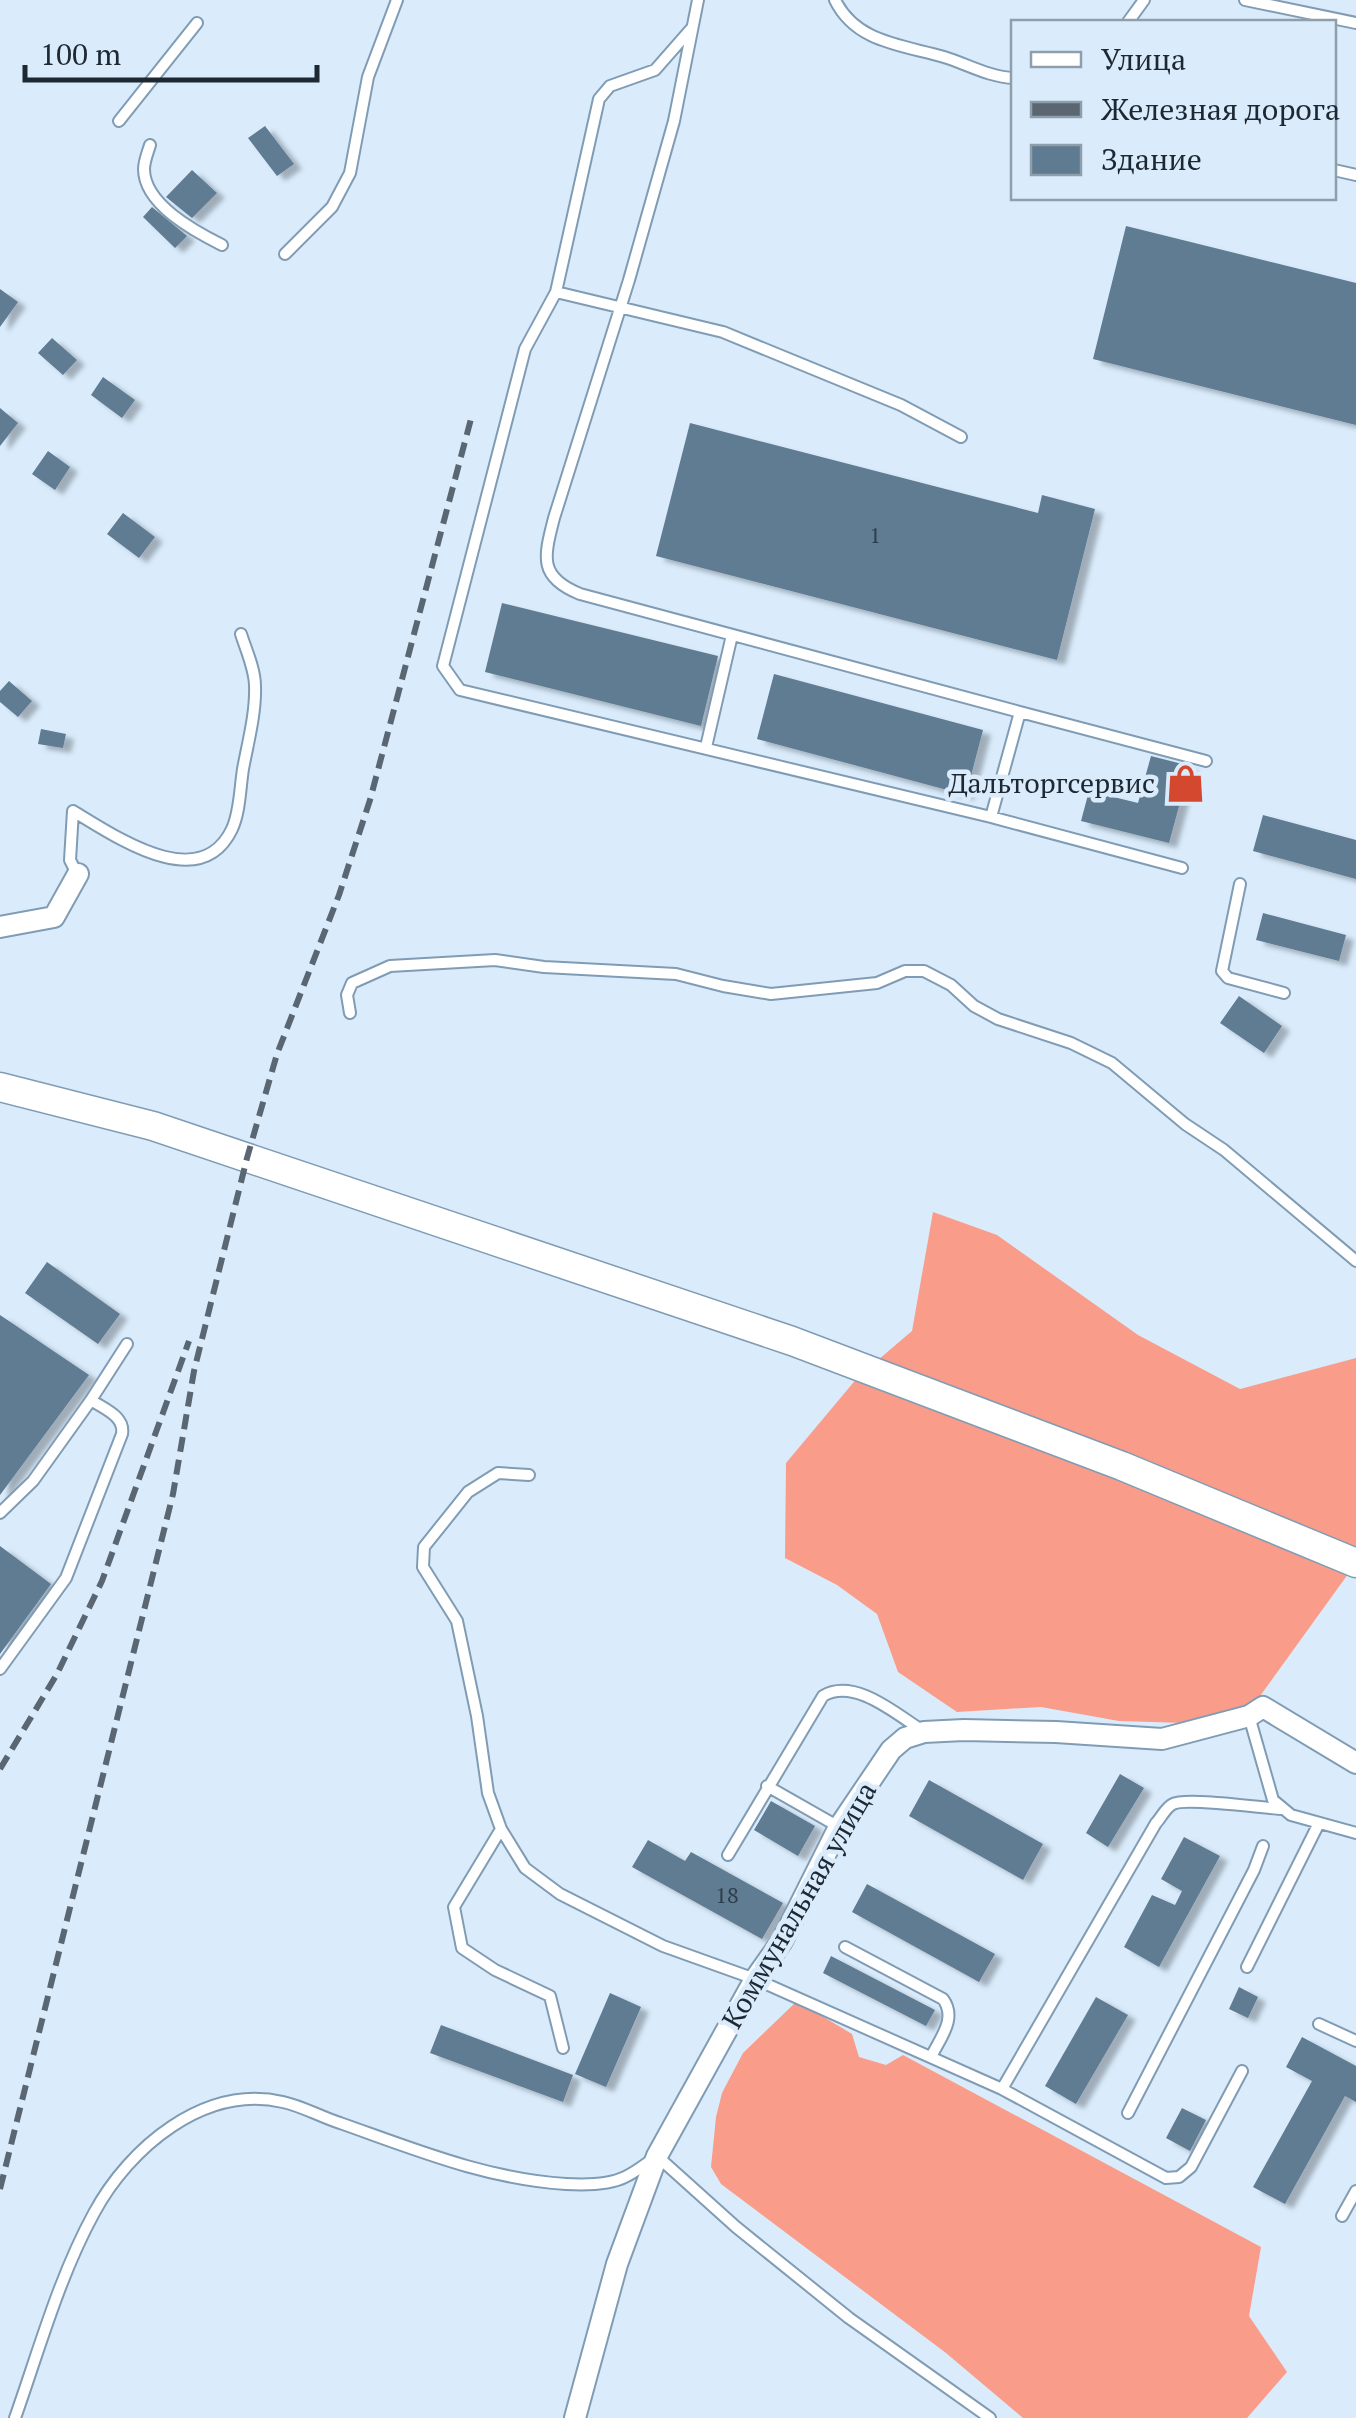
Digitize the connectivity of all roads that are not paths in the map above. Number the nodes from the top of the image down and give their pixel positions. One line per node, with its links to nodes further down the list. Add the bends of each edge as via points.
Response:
1 (397, 0): 12 (lane, via 368,77 350,173 332,207)
2 (698, 0): 7 (lane)
3 (835, 0): 8 (lane, via 865,34)
4 (1244, 0): 6 (lane)
5 (197, 23): 9 (lane)
6 (1356, 23)
7 (694, 27): 13 (lane, via 655,70 610,86 599,99); 14 (lane)
8 (1011, 78)
9 (119, 121)
10 (150, 145): 11 (lane, via 148,188 184,226)
11 (222, 245)
12 (284, 254)
13 (556, 292): 14 (lane); 19 (lane, via 525,349 444,666 460,690)
14 (620, 306): 15 (lane, via 723,332 901,405); 17 (lane, via 554,518 548,570 560,586 580,594)
15 (961, 437)
16 (242, 634): 23 (lane, via 255,683 253,709 234,825 222,848 180,861 118,838 72,811 70,860)
17 (732, 635): 18 (lane); 19 (lane)
18 (1020, 712): 20 (lane); 21 (lane)
19 (706, 747): 21 (lane)
20 (1206, 761)
21 (991, 817): 22 (lane)
22 (1182, 868)
23 (78, 874): 25 (street, via 54,917)
24 (1240, 884): 26 (lane, via 1222,972)
25 (0, 927)
26 (1284, 993)
27 (350, 1013): 29 (lane, via 352,983 390,966 495,960 676,974 771,994 924,971 998,1019 1112,1063)
28 (0, 1088): 34 (street, via 153,1126 792,1341 1122,1466)
29 (1356, 1261)
30 (126, 1344): 31 (lane)
31 (91, 1400): 33 (lane, via 33,1481); 35 (lane, via 120,1419 122,1434 66,1578)
32 (529, 1475): 43 (lane, via 498,1472 468,1492 424,1547 424,1566 457,1621 488,1794)
33 (0, 1513)
34 (1356, 1564)
35 (0, 1669)
36 (1256, 1711): 37 (street, via 1162,1739); 38 (street); 40 (lane, via 1267,1788)
37 (924, 1732): 39 (lane, via 856,1692 831,1691); 42 (street, Коммунальная улица, via 891,1750)
38 (1356, 1763)
39 (767, 1786): 42 (lane); 46 (lane)
40 (1282, 1809): 41 (lane); 55 (lane, via 1178,1802 1169,1807)
41 (1319, 1823): 44 (lane); 48 (lane)
42 (838, 1826): 49 (street, Коммунальная улица, via 782,1941)
43 (501, 1829): 49 (lane, via 525,1868 560,1894 662,1946); 52 (lane, via 454,1907 462,1948 550,1996)
44 (1356, 1833)
45 (1263, 1846): 56 (lane)
46 (728, 1855)
47 (845, 1947): 53 (lane, via 950,2007)
48 (1247, 1967)
49 (755, 1979): 53 (lane); 57 (street, Коммунальная улица)
50 (1319, 2024): 51 (lane)
51 (1356, 2041)
52 (564, 2048)
53 (932, 2055): 55 (lane)
54 (1242, 2071): 55 (lane, via 1191,2167 1166,2178)
55 (1002, 2089)
56 (1128, 2113)
57 (657, 2156): 60 (lane, via 623,2179 584,2185 530,2181 470,2169 282,2101 217,2105 176,2120 124,2170 95,2211); 61 (street, Коммунальная улица, via 616,2264); 62 (lane, via 849,2318)
58 (1356, 2191): 59 (lane)
59 (1342, 2216)
60 (15, 2418)
61 (576, 2418)
62 (990, 2418)

